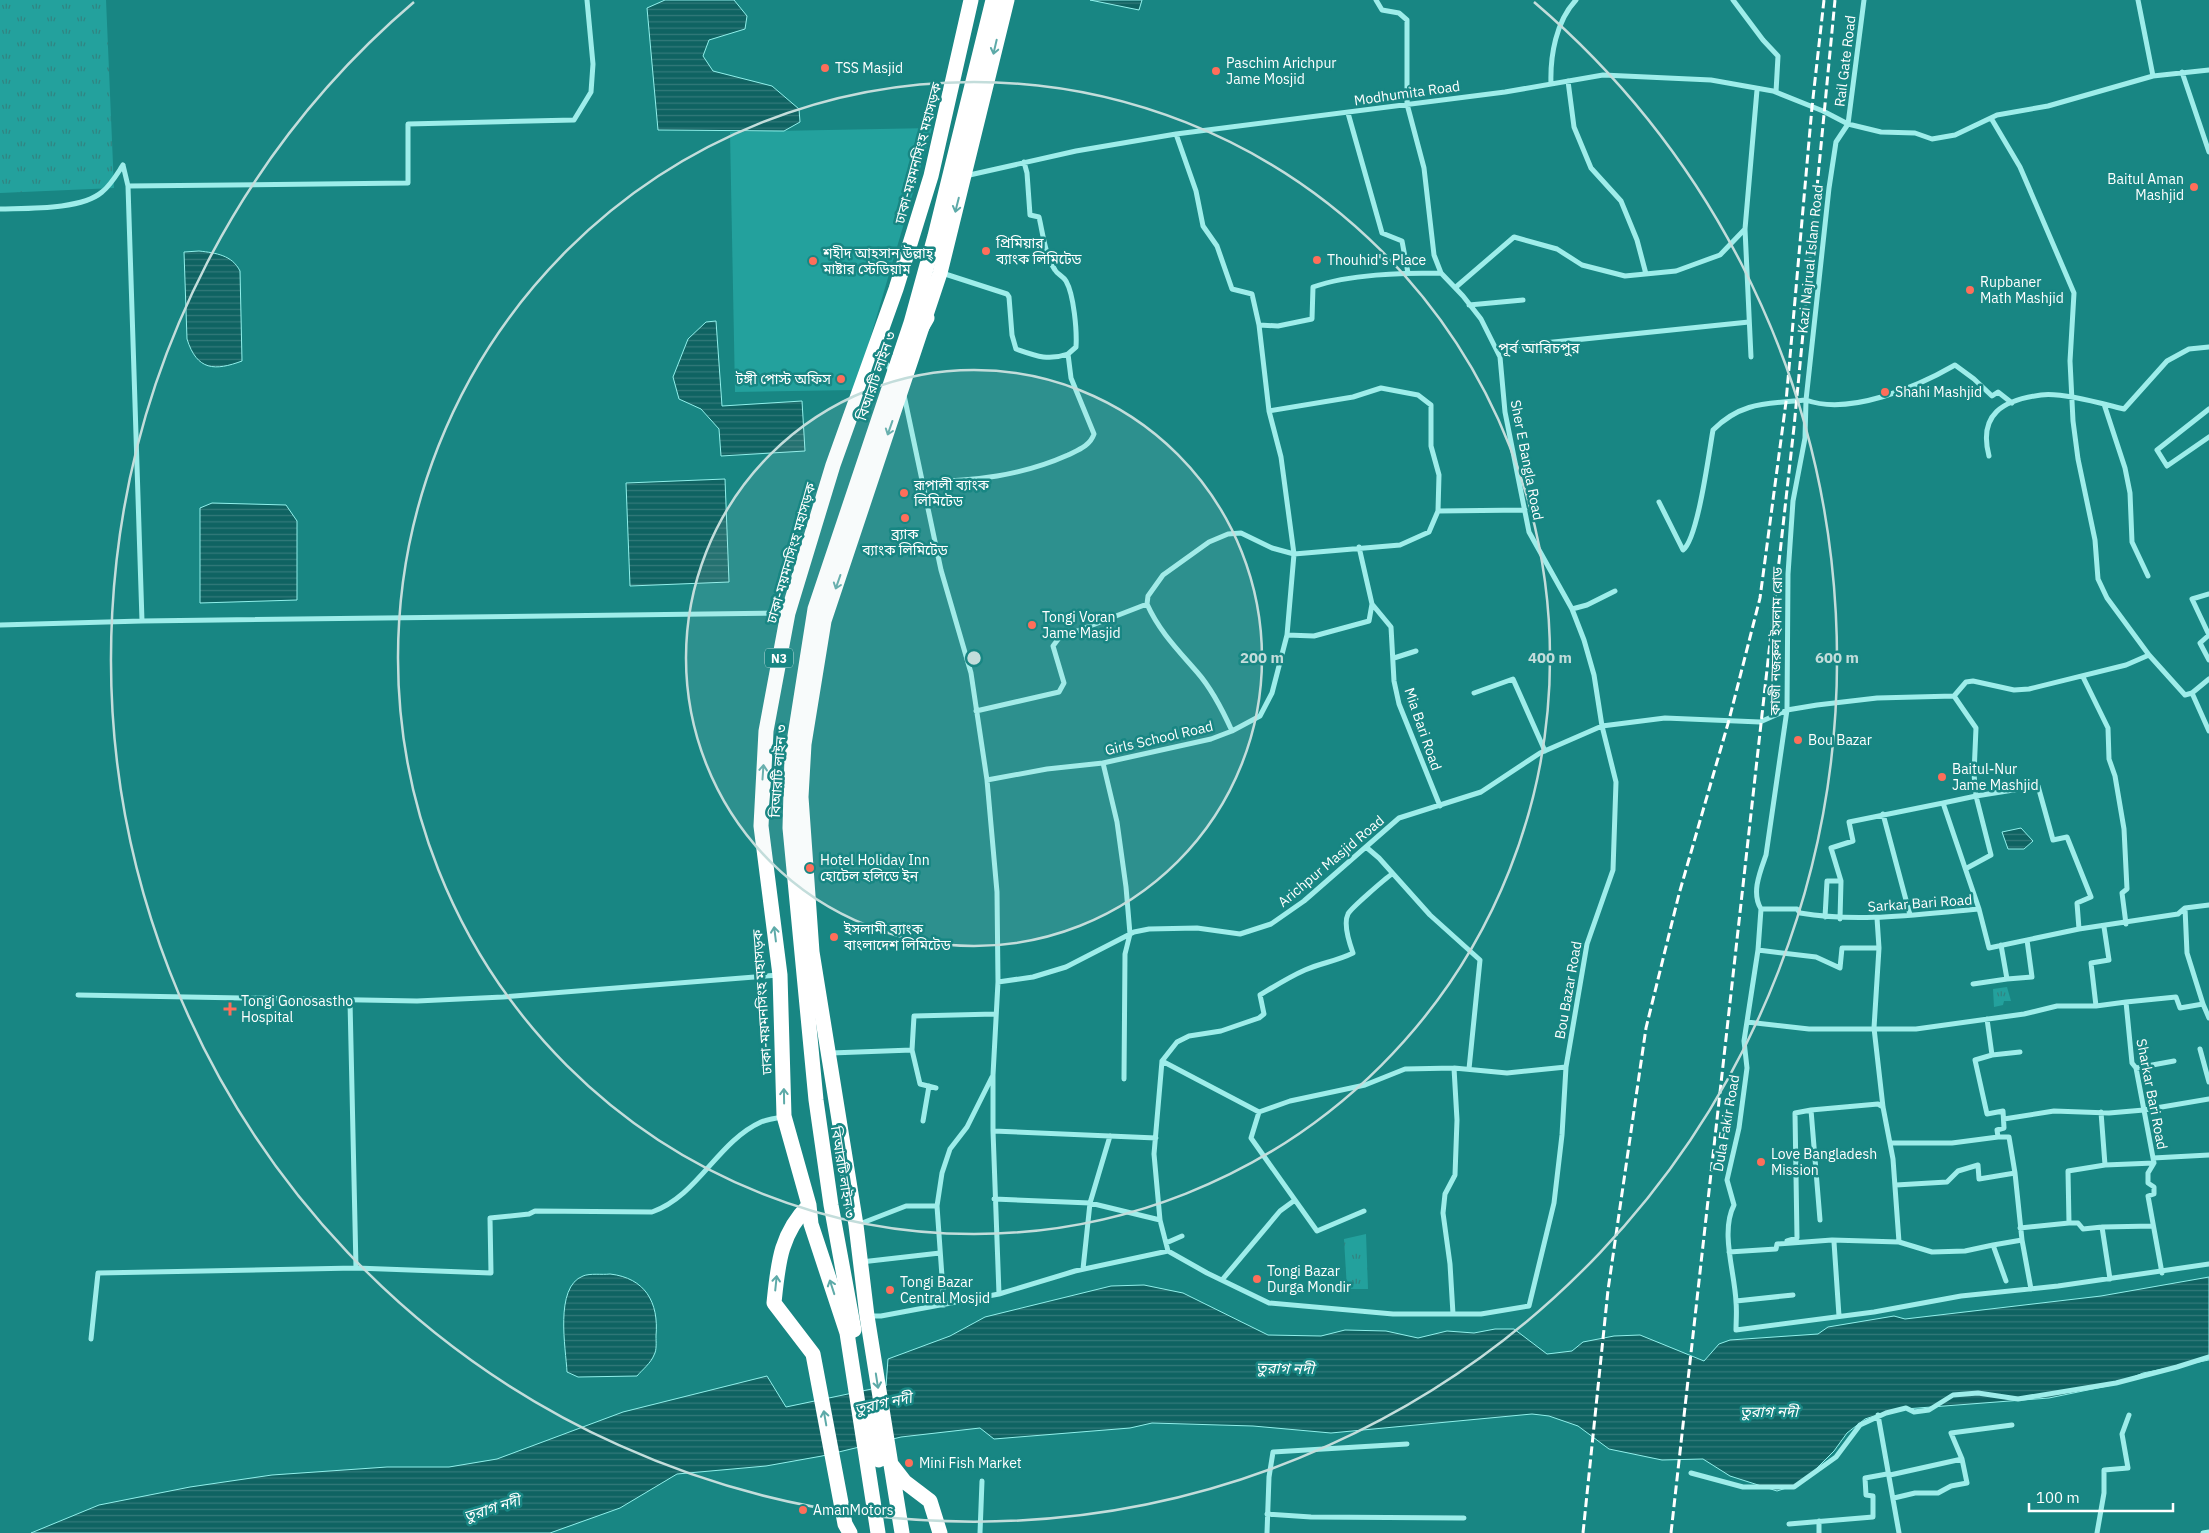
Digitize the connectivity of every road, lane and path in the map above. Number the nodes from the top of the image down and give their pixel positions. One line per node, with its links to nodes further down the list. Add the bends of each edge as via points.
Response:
1 (586, 0): 25 (street, via 593,64 591,92 574,120 408,124 408,184)
2 (971, 0): 38 (highway, ঢাকা-ময়মনসিংহ মহাসড়ক / N3, via 931,176)
3 (993, 0): 42 (highway, বিআরটি লাইন ৩, bridge)
4 (1006, 0): 24 (highway, one-way to 24)
5 (1376, 0): 17 (street, via 1382,10 1399,13 1407,20)
6 (1576, 0): 14 (street, via 1554,44)
7 (1734, 0): 16 (street, via 1778,56)
8 (1864, 0): 20 (street, Rail Gate Road)
9 (2138, 0): 12 (street)
10 (2209, 70): 11 (street, Modhumita Road)
11 (2182, 72): 12 (street, Modhumita Road); 22 (street)
12 (2153, 76): 19 (street, Modhumita Road, via 2048,106)
13 (1568, 81): 14 (street, Modhumita Road); 15 (street, Modhumita Road, via 1603,75 1656,76 1711,80); 31 (street, via 1574,127 1591,168 1621,201 1637,240)
14 (1551, 84): 17 (street, Modhumita Road)
15 (1757, 90): 16 (street, Modhumita Road); 27 (street)
16 (1776, 92): 20 (street, Modhumita Road)
17 (1407, 104): 18 (street, Modhumita Road); 30 (street, via 1424,168 1434,255)
18 (1348, 112): 21 (street, Modhumita Road); 29 (street, via 1382,233 1402,241)
19 (1991, 118): 20 (street, Modhumita Road, via 1932,140 1915,133 1881,132); 43 (street, via 2020,167 2074,293 2070,361)
20 (1848, 124): 44 (street, Kazi Najrual Islam Road, via 1836,142 1829,188)
21 (1176, 134): 23 (street, Modhumita Road); 36 (street, Girls School Road, via 1196,191 1203,226 1216,246 1232,289 1252,294)
22 (2209, 152)
23 (1024, 162): 24 (street, Modhumita Road); 40 (street, via 1030,215 1039,217 1055,271 1066,281 1071,300 1077,336 1076,347)
24 (965, 176): 28 (highway, one-way to 28)
25 (128, 186): 26 (street, via 124,165 103,192 90,200 58,206); 64 (street)
26 (0, 209)
27 (1745, 229): 31 (street, via 1720,255 1676,271); 35 (street)
28 (940, 273): 40 (street, via 1007,294 1016,349 1041,358 1054,359); 42 (highway, bridge, via 927,318)
29 (1408, 273): 30 (street); 36 (street, via 1350,278 1312,287 1312,319 1278,326)
30 (1441, 273): 32 (street, Sher E Bangla Road)
31 (1646, 274): 32 (street, via 1625,276 1582,265 1557,249 1514,237)
32 (1456, 287): 34 (street, Sher E Bangla Road)
33 (1523, 300): 34 (street)
34 (1469, 305): 39 (street, Sher E Bangla Road, via 1481,319)
35 (1749, 322): 39 (street); 41 (street)
36 (1259, 325): 48 (street, Girls School Road)
37 (2209, 346): 46 (street, via 2189,349 2167,361 2128,408)
38 (875, 347): 42 (street); 63 (highway, ঢাকা-ময়মনসিংহ মহাসড়ক / N3, via 833,465)
39 (1496, 348): 53 (street, Sher E Bangla Road, via 1502,366 1505,412)
40 (1068, 354): 51 (street, via 1071,378 1094,434 1092,440 1050,463 1016,474 959,482)
41 (1751, 357)
42 (897, 385): 51 (street); 126 (highway, N3, one-way to 126, via 824,621 804,744 801,797 812,952); 204 (highway, বিআরটি লাইন ৩, bridge, via 814,609 792,755 790,828 816,1100 831,1206)
43 (2072, 399): 45 (street, via 2042,395); 46 (street); 69 (street, via 2078,459 2095,540 2098,579 2107,598)
44 (1806, 400): 45 (street, via 1835,403 1879,399 1955,365 1992,396 1998,392); 52 (street, via 1746,406 1713,430 1697,517 1689,546 1684,550); 77 (street, কাজী নজরুল ইসলাম রোড, via 1805,438 1793,502 1788,574)
45 (2012, 403): 50 (street, via 2000,407 1989,421 1984,438)
46 (2104, 404): 57 (street, via 2125,468 2130,493 2132,542)
47 (2209, 409): 49 (street, via 2158,450 2167,466)
48 (1270, 411): 54 (street, via 1381,388 1418,395 1431,405 1430,434 1439,476); 56 (street, Girls School Road, via 1281,458)
49 (2209, 437)
50 (1989, 456)
51 (923, 482): 78 (street, via 942,570 971,673)
52 (1659, 502)
53 (1525, 510): 54 (street); 62 (street, Sher E Bangla Road, via 1530,532)
54 (1438, 511): 55 (street, via 1429,532 1400,545)
55 (1360, 547): 56 (street); 61 (street)
56 (1294, 554): 60 (street, via 1272,548 1241,532 1228,534 1209,542 1163,575 1148,596); 66 (street, Girls School Road)
57 (2148, 576)
58 (1616, 592): 62 (street)
59 (2209, 594): 67 (street, via 2192,599)
60 (1147, 604): 78 (street, via 1059,638 1053,646 1064,683 1059,692); 81 (street, via 1174,648 1210,689)
61 (1372, 604): 66 (street, via 1369,620 1314,636); 70 (street, Mia Bari Road, via 1391,627)
62 (1572, 609): 79 (street, Sher E Bangla Road, via 1594,674)
63 (788, 613): 64 (street); 109 (highway, ঢাকা-ময়মনসিংহ মহাসড়ক / N3, one-way to 63, via 762,817 766,731)
64 (142, 621): 65 (street)
65 (0, 625)
66 (1288, 635): 81 (street, Girls School Road, via 1272,693 1260,716)
67 (2209, 635): 71 (street, via 2200,643)
68 (1416, 651): 70 (street)
69 (2149, 655): 72 (street); 74 (street, via 2185,695)
70 (1394, 658): 87 (street, Mia Bari Road, via 1399,704)
71 (2209, 660)
72 (2083, 677): 76 (street, via 2045,687 2014,690 1966,682); 101 (street, via 2108,728 2109,760 2115,776 2126,852 2127,889 2122,893)
73 (2209, 679): 74 (street)
74 (2192, 692): 80 (street)
75 (1474, 693): 82 (street, via 1513,679)
76 (1954, 696): 77 (street, via 1877,698); 85 (street, via 1976,728)
77 (1787, 710): 79 (street, Arichpur Masjid Road, via 1760,722 1660,718); 95 (street, কাজী নজরুল ইসলাম রোড, via 1766,855 1759,875 1756,901)
78 (976, 711): 84 (street)
79 (1602, 726): 82 (street, Arichpur Masjid Road); 131 (street, Bou Bazar Road, via 1616,782 1613,870 1587,944)
80 (2209, 731)
81 (1232, 732): 83 (street, Girls School Road)
82 (1544, 751): 87 (street, Arichpur Masjid Road, via 1481,792)
83 (1103, 763): 84 (street, Girls School Road); 104 (street, via 1118,822)
84 (987, 780): 111 (street, via 997,892)
85 (1976, 796): 86 (street); 90 (street, via 1991,855); 103 (street, via 2038,786 2052,840 2067,837 2091,897 2077,903)
86 (1943, 804): 88 (street); 90 (street)
87 (1440, 806): 89 (street, Arichpur Masjid Road, via 1399,818)
88 (1883, 814): 92 (street, via 1849,822 1853,841 1831,848); 97 (street)
89 (1366, 847): 91 (street); 104 (street, Arichpur Masjid Road, via 1304,901 1271,924 1240,934 1197,928 1149,929)
90 (1967, 868): 96 (street)
91 (1392, 874): 128 (street, via 1348,913 1346,929 1353,952 1337,961 1303,970 1260,995 1264,1014 1259,1018 1221,1031 1189,1036 1177,1042); 133 (street, via 1430,915 1480,960)
92 (1841, 881): 98 (street, via 1827,881); 100 (street)
93 (2209, 905): 94 (street)
94 (2186, 908): 101 (street, via 2178,914); 116 (street, via 2187,953)
95 (1761, 909): 98 (street, Sarkar Bari Road, via 1791,907); 108 (street)
96 (1979, 909): 97 (street, Sarkar Bari Road); 106 (street, Sarkar Bari Road, via 1989,948)
97 (1910, 915): 99 (street, Sarkar Bari Road)
98 (1825, 917): 100 (street, Sarkar Bari Road)
99 (1877, 918): 100 (street, Sarkar Bari Road); 107 (street)
100 (1840, 919)
101 (2126, 924): 102 (street)
102 (2104, 927): 103 (street); 117 (street, via 2109,960 2091,963)
103 (2079, 929): 105 (street)
104 (1130, 934): 111 (street, Arichpur Masjid Road, via 1066,967 1033,977); 135 (street, via 1125,954)
105 (2028, 940): 106 (street); 110 (street, via 2032,977)
106 (2001, 945): 110 (street)
107 (1880, 948): 108 (street, via 1842,948 1840,968 1816,958); 122 (street)
108 (1758, 950): 121 (street)
109 (780, 975): 114 (street, via 503,997); 145 (highway, ঢাকা-ময়মনসিংহ মহাসড়ক / N3, one-way to 109)
110 (2007, 980): 112 (street)
111 (998, 982): 118 (street)
112 (1973, 984)
113 (78, 995): 114 (street)
114 (350, 1001): 183 (street)
115 (2126, 1002): 116 (street, via 2176,997 2180,1008); 117 (street); 132 (street, Sharkar Bari Road, via 2132,1063)
116 (2203, 1004): 119 (street)
117 (2096, 1006): 120 (street, via 2057,1006)
118 (995, 1014): 124 (street, via 914,1016); 134 (street)
119 (2209, 1018)
120 (1987, 1019): 122 (street, via 1926,1028); 127 (street)
121 (1747, 1022): 122 (street, via 1809,1028); 179 (street, Dula Fakir Road, via 1744,1040 1747,1068 1739,1128 1727,1180 1734,1205 1729,1214)
122 (1874, 1028): 140 (street)
123 (2200, 1049): 136 (street)
124 (912, 1050): 126 (street); 137 (street, via 920,1084)
125 (2020, 1052): 127 (street)
126 (829, 1053): 167 (highway, N3)
127 (1992, 1055): 146 (street, via 1975,1060 1987,1114 2002,1111)
128 (1162, 1061): 143 (street); 151 (street)
129 (2174, 1061): 132 (street)
130 (1454, 1068): 133 (street); 143 (street, via 1405,1069 1365,1085 1290,1101); 194 (street, via 1457,1120 1455,1175 1445,1194 1443,1213)
131 (1566, 1068): 133 (street, via 1507,1073); 194 (street, Bou Bazar Road, via 1554,1203 1529,1306 1481,1314)
132 (2136, 1068): 142 (street, Sharkar Bari Road)
133 (1469, 1069)
134 (993, 1075): 148 (street); 162 (street, via 967,1127 950,1149)
135 (1124, 1079)
136 (2209, 1082)
137 (928, 1086): 138 (street); 147 (street)
138 (936, 1088)
139 (2209, 1099): 142 (street)
140 (1883, 1107): 141 (street, via 1878,1104); 152 (street)
141 (1811, 1110): 165 (street); 176 (street, via 1795,1113 1797,1238)
142 (2144, 1110): 144 (street); 154 (street, Sharkar Bari Road)
143 (1259, 1112): 159 (street, via 1251,1138)
144 (2101, 1112): 146 (street, via 2054,1111); 155 (street)
145 (784, 1116): 161 (highway, ঢাকা-ময়মনসিংহ মহাসড়ক / N3); 183 (street, via 762,1122 742,1134 669,1206 652,1212 535,1211 490,1218 492,1273)
146 (2004, 1119): 150 (street, via 2004,1128 1997,1130)
147 (923, 1121)
148 (993, 1131): 149 (street); 158 (street)
149 (1110, 1136): 151 (street); 160 (street)
150 (1998, 1137): 152 (street, via 1952,1143); 156 (street, via 2009,1137)
151 (1156, 1138): 164 (street, via 1154,1154)
152 (1891, 1143): 157 (street)
153 (2209, 1155): 154 (street)
154 (2154, 1160): 155 (street); 168 (street, Sharkar Bari Road, via 2148,1173 2148,1183 2154,1187 2154,1194 2148,1196)
155 (2106, 1165): 166 (street, via 2068,1171)
156 (2015, 1173): 157 (street, via 1979,1179 1978,1165 1958,1171 1947,1182); 170 (street)
157 (1896, 1185): 174 (street)
158 (994, 1199): 160 (street); 190 (street)
159 (1295, 1200): 163 (street, via 1317,1230); 187 (street, via 1280,1211)
160 (1090, 1203): 164 (street); 184 (street)
161 (809, 1205): 204 (highway, ঢাকা-ময়মনসিংহ মহাসড়ক / N3, one-way to 161, via 847,1333 811,1224); 214 (highway, one-way to 161, via 845,1524 813,1354 774,1302 778,1259 794,1220)
162 (937, 1206): 167 (street, via 906,1206); 180 (street)
163 (1364, 1211)
164 (1160, 1220): 175 (street)
165 (1820, 1220)
166 (2068, 1223): 169 (street, via 2078,1223 2083,1229); 170 (street)
167 (856, 1225): 181 (highway, N3)
168 (2153, 1226): 169 (street); 185 (street, Sharkar Bari Road)
169 (2102, 1227): 186 (street)
170 (2020, 1228): 172 (street)
171 (1182, 1236): 175 (street)
172 (2022, 1240): 177 (street); 189 (street)
173 (1834, 1242): 174 (street); 176 (street); 196 (street)
174 (1899, 1242): 177 (street, via 1932,1252 1965,1251)
175 (1166, 1243): 178 (street)
176 (1777, 1244): 179 (street, via 1776,1249)
177 (1993, 1245): 188 (street)
178 (1168, 1251): 184 (street); 187 (street)
179 (1729, 1252): 192 (street, Dula Fakir Road)
180 (940, 1253): 181 (street); 193 (street)
181 (860, 1262): 195 (highway, N3)
182 (2209, 1264): 185 (street)
183 (356, 1268): 197 (street, via 98,1273)
184 (1083, 1269): 190 (street)
185 (2162, 1273): 186 (street)
186 (2110, 1279): 189 (street)
187 (1222, 1280): 194 (street, via 1270,1303 1392,1314)
188 (2006, 1280)
189 (2031, 1289): 196 (street, via 1961,1296)
190 (999, 1294): 193 (street)
191 (1792, 1295): 192 (street)
192 (1736, 1301): 196 (street, Dula Fakir Road, via 1736,1330)
193 (944, 1305): 195 (street)
194 (1453, 1314)
195 (866, 1316): 204 (highway, N3, one-way to 204, via 870,1332)
196 (1839, 1316)
197 (91, 1339)
198 (2209, 1357): 199 (street, via 2116,1383 2018,1399 1978,1393 1954,1395 1929,1410 1914,1412 1906,1408)
199 (1878, 1415): 205 (street, via 1860,1425 1836,1457 1794,1487 1743,1487); 206 (street)
200 (2129, 1415): 223 (street, via 2122,1434 2128,1468 2104,1470 2104,1493)
201 (2012, 1425): 203 (street, via 1951,1433)
202 (1407, 1444): 209 (street, via 1273,1452)
203 (1962, 1459): 206 (street); 208 (street, via 1967,1482 1938,1493)
204 (878, 1460): 215 (highway, N3); 216 (highway, বিআরটি লাইন ৩); 217 (highway, N3); 218 (highway, via 930,1501)
205 (1691, 1473)
206 (1888, 1475): 208 (street); 211 (street, via 1865,1478 1866,1495 1873,1496 1873,1517)
207 (982, 1481): 219 (street)
208 (1894, 1498): 222 (street)
209 (1267, 1514): 210 (street); 220 (street)
210 (1464, 1518)
211 (1819, 1521): 212 (street); 221 (street)
212 (1790, 1524)
213 (2209, 1532): 224 (street)
214 (850, 1533)
215 (878, 1533)
216 (893, 1533)
217 (902, 1533)
218 (940, 1533)
219 (980, 1533)
220 (1267, 1533)
221 (1819, 1533)
222 (1899, 1533)
223 (2097, 1533)
224 (2203, 1533)

